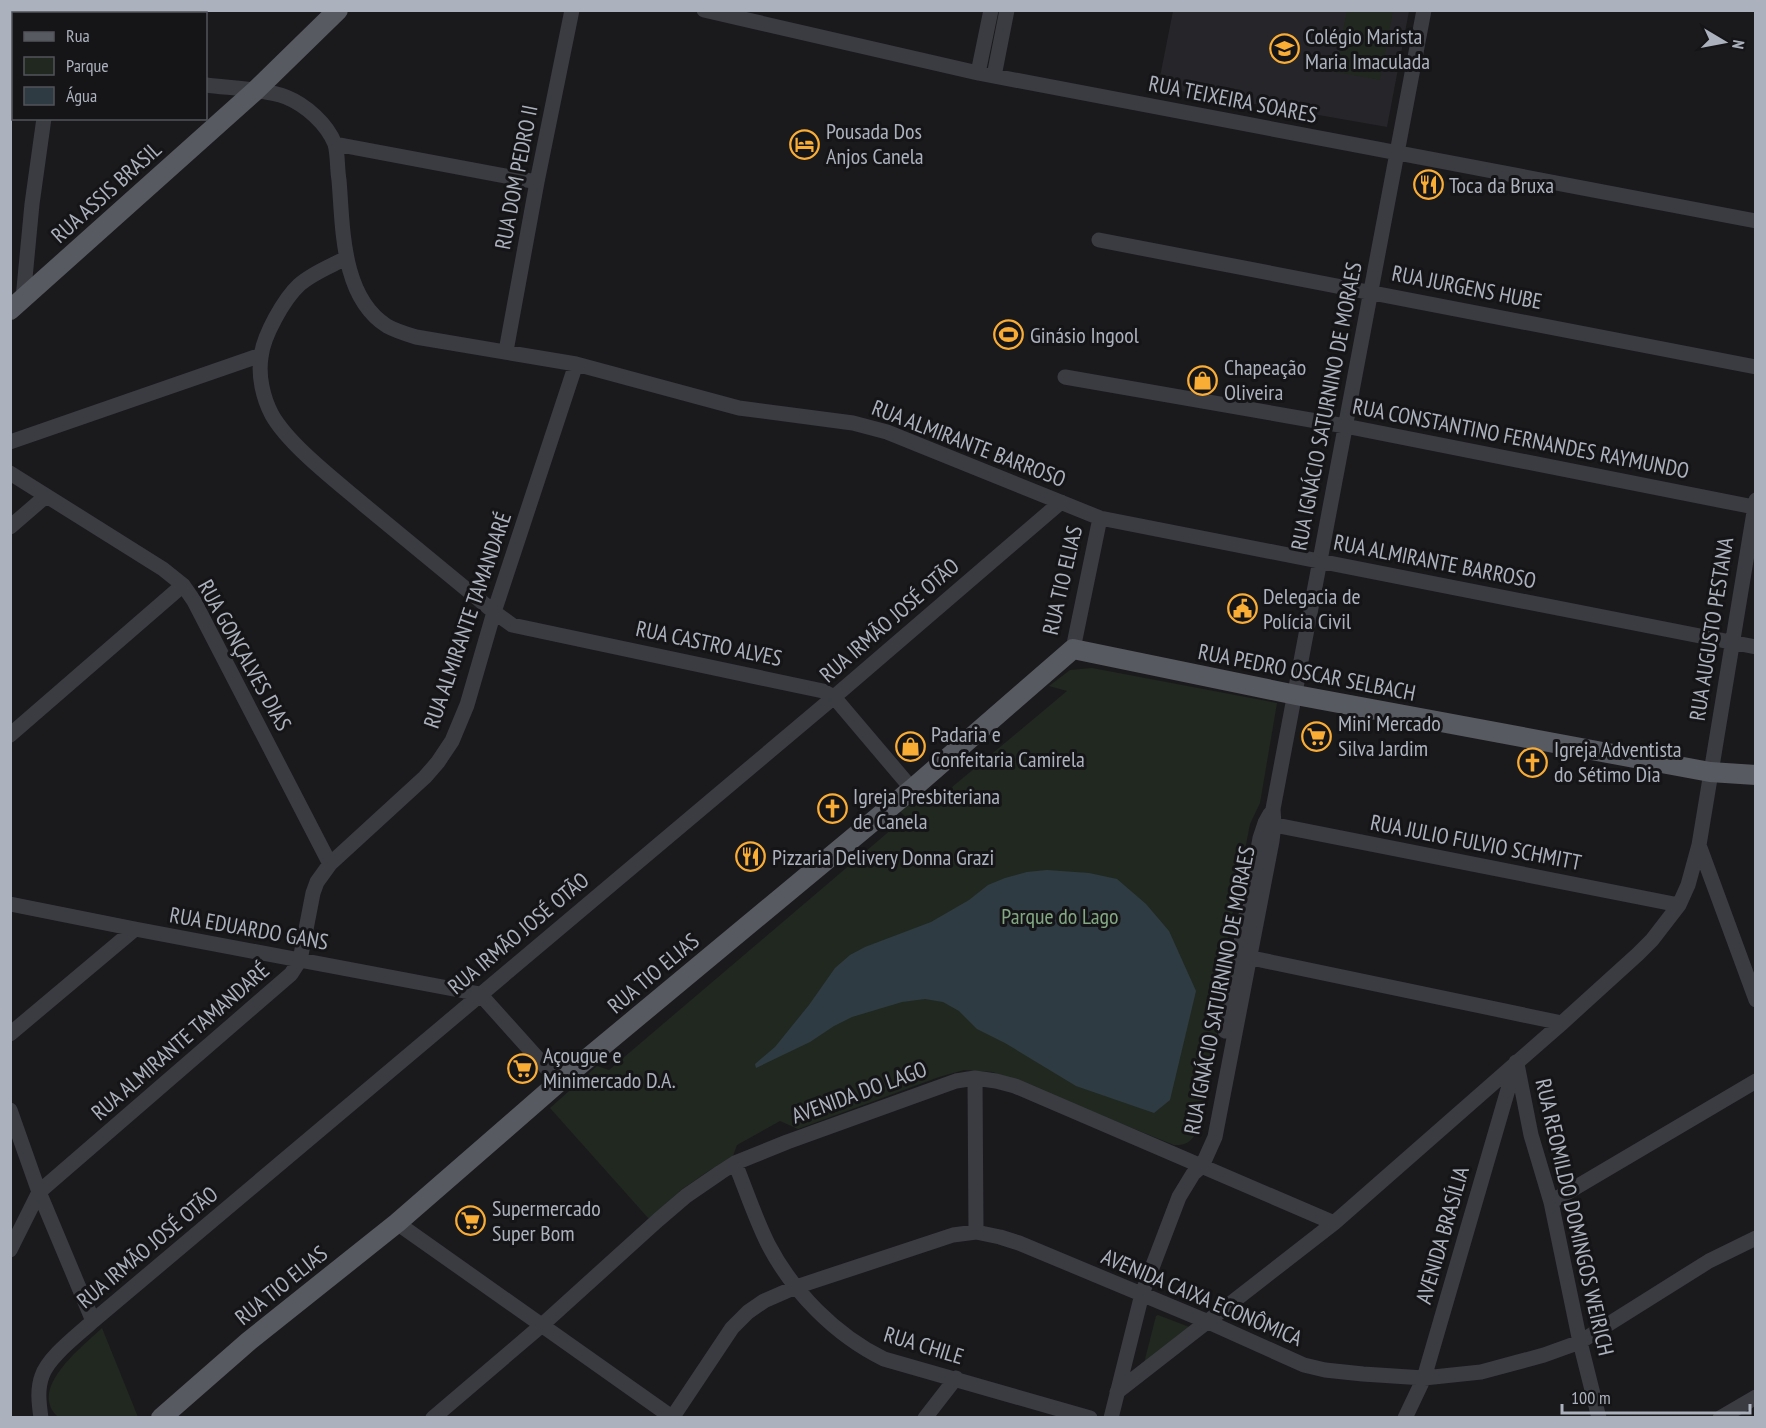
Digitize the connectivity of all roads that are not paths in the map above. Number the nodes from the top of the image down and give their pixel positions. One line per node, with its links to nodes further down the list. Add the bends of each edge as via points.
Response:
1 (338, 10): 10 (main road, RUA ASSIS BRASIL)
2 (572, 10): 14 (street, RUA DOM PEDRO II)
3 (704, 10): 7 (street, RUA TEIXEIRA SOARES)
4 (991, 10): 7 (street)
5 (1007, 10): 8 (street)
6 (1425, 10): 13 (street, RUA IGNÁCIO SATURNINO DE MORAES)
7 (978, 73): 8 (street, RUA TEIXEIRA SOARES)
8 (994, 76): 13 (street, RUA TEIXEIRA SOARES)
9 (207, 85): 10 (street, RUA ALMIRANTE BARROSO)
10 (255, 91): 12 (street, RUA ALMIRANTE BARROSO, via 286,97 304,107 324,125); 19 (main road, RUA ASSIS BRASIL)
11 (44, 120): 19 (street)
12 (335, 144): 14 (street); 17 (street, RUA ALMIRANTE BARROSO)
13 (1397, 153): 15 (street, RUA TEIXEIRA SOARES); 18 (street, RUA IGNÁCIO SATURNINO DE MORAES)
14 (537, 182): 20 (street, RUA DOM PEDRO II)
15 (1755, 220)
16 (1099, 240): 18 (street, RUA JURGENS HUBE)
17 (346, 258): 20 (street, RUA ALMIRANTE BARROSO, via 363,303 386,326 416,337); 21 (street, via 299,284 277,314)
18 (1371, 291): 23 (street, RUA JURGENS HUBE); 25 (street, RUA IGNÁCIO SATURNINO DE MORAES)
19 (16, 304)
20 (506, 351): 22 (street, RUA ALMIRANTE BARROSO)
21 (261, 355): 26 (street); 35 (street, RUA CASTRO ALVES, via 265,398 294,442)
22 (576, 364): 29 (street, RUA ALMIRANTE BARROSO, via 739,408 854,423 888,432); 35 (street, RUA ALMIRANTE TAMANDARÉ)
23 (1755, 367)
24 (1065, 377): 25 (street, RUA CONSTANTINO FERNANDES RAYMUNDO)
25 (1345, 426): 30 (street, RUA CONSTANTINO FERNANDES RAYMUNDO); 33 (street, RUA IGNÁCIO SATURNINO DE MORAES)
26 (10, 442)
27 (10, 473): 28 (street, RUA GONÇALVES DIAS)
28 (46, 496): 32 (street); 34 (street, RUA GONÇALVES DIAS)
29 (1061, 502): 31 (street, RUA ALMIRANTE BARROSO); 40 (street, RUA IRMÃO JOSÉ OTÃO)
30 (1755, 503): 36 (street, RUA AUGUSTO PESTANA)
31 (1100, 518): 33 (street, RUA ALMIRANTE BARROSO); 38 (street, RUA TIO ELIAS)
32 (10, 527)
33 (1320, 561): 36 (street, RUA ALMIRANTE BARROSO); 39 (street, RUA IGNÁCIO SATURNINO DE MORAES)
34 (183, 585): 41 (street); 47 (street, RUA GONÇALVES DIAS)
35 (494, 612): 40 (street, RUA CASTRO ALVES, via 513,625 797,685); 47 (street, RUA ALMIRANTE TAMANDARÉ, via 452,741 425,777)
36 (1732, 643): 37 (street, RUA ALMIRANTE BARROSO); 42 (street, RUA AUGUSTO PESTANA)
37 (1755, 647)
38 (1073, 649): 39 (main road, RUA PEDRO OSCAR SELBACH); 44 (main road, RUA TIO ELIAS)
39 (1296, 695): 42 (main road, RUA PEDRO OSCAR SELBACH); 45 (street, RUA IGNÁCIO SATURNINO DE MORAES)
40 (834, 697): 44 (street); 53 (street, RUA IRMÃO JOSÉ OTÃO)
41 (10, 735)
42 (1710, 772): 43 (main road, RUA PEDRO OSCAR SELBACH); 46 (street, RUA AUGUSTO PESTANA)
43 (1755, 775)
44 (912, 789): 60 (main road, RUA TIO ELIAS)
45 (1270, 819): 49 (street, RUA JULIO FULVIO SCHMITT); 51 (street, RUA IGNÁCIO SATURNINO DE MORAES)
46 (1699, 844): 49 (street, RUA AUGUSTO PESTANA); 54 (street)
47 (330, 864): 52 (street, RUA ALMIRANTE TAMANDARÉ, via 313,893)
48 (10, 904): 50 (street, RUA EDUARDO GANS)
49 (1679, 905): 55 (street, RUA AUGUSTO PESTANA, via 1652,940)
50 (135, 929): 52 (street, RUA EDUARDO GANS); 56 (street)
51 (1245, 957): 55 (street); 63 (street, RUA IGNÁCIO SATURNINO DE MORAES)
52 (300, 960): 53 (street, RUA EDUARDO GANS); 64 (street, RUA ALMIRANTE TAMANDARÉ, via 281,984)
53 (480, 994): 60 (street); 73 (street, RUA IRMÃO JOSÉ OTÃO)
54 (1755, 1000)
55 (1562, 1023): 57 (street, RUA AUGUSTO PESTANA)
56 (10, 1034)
57 (1516, 1062): 65 (street, RUA REOMILDO DOMINGOS WEIRICH, via 1531,1135); 67 (street, RUA AUGUSTO PESTANA); 78 (street, AVENIDA BRASÍLIA)
58 (975, 1078): 62 (street, AVENIDA DO LAGO, via 956,1081); 63 (street, AVENIDA DO LAGO, via 1015,1086); 68 (street)
59 (1755, 1081): 65 (street)
60 (559, 1082): 66 (main road, RUA TIO ELIAS)
61 (10, 1110): 64 (street)
62 (735, 1162): 71 (street, RUA CHILE, via 769,1245); 75 (street, AVENIDA DO LAGO, via 686,1196)
63 (1197, 1167): 67 (street, AVENIDA DO LAGO); 72 (street, RUA IGNÁCIO SATURNINO DE MORAES, via 1179,1197)
64 (39, 1192): 70 (street); 73 (street)
65 (1551, 1202): 76 (street, RUA REOMILDO DOMINGOS WEIRICH)
66 (397, 1223): 75 (street); 84 (main road, RUA TIO ELIAS, via 249,1341)
67 (1334, 1223): 74 (street, RUA AUGUSTO PESTANA)
68 (976, 1232): 71 (street, AVENIDA CAIXA ECONÔMICA, via 953,1235); 72 (street, AVENIDA CAIXA ECONÔMICA, via 1019,1243)
69 (1755, 1238): 76 (street, AVENIDA CAIXA ECONÔMICA, via 1709,1261)
70 (10, 1250)
71 (796, 1287): 77 (street, RUA CHILE, via 824,1317 866,1350 884,1359); 82 (street, AVENIDA CAIXA ECONÔMICA, via 747,1312 732,1328)
72 (1142, 1294): 74 (street, AVENIDA CAIXA ECONÔMICA); 79 (street, RUA IGNÁCIO SATURNINO DE MORAES)
73 (93, 1321): 83 (street, RUA IRMÃO JOSÉ OTÃO, via 42,1373)
74 (1206, 1321): 78 (street, AVENIDA CAIXA ECONÔMICA, via 1304,1365); 79 (street, RUA AUGUSTO PESTANA)
75 (542, 1325): 80 (street, AVENIDA DO LAGO); 82 (street)
76 (1580, 1342): 78 (street, AVENIDA CAIXA ECONÔMICA, via 1481,1372); 91 (street, RUA REOMILDO DOMINGOS WEIRICH)
77 (956, 1378): 87 (street); 88 (street, RUA CHILE)
78 (1424, 1378): 90 (street, AVENIDA BRASÍLIA)
79 (1117, 1392): 89 (street, RUA IGNÁCIO SATURNINO DE MORAES)
80 (458, 1395): 85 (street, AVENIDA DO LAGO); 86 (street, AVENIDA DO LAGO)
81 (1755, 1397): 92 (street)
82 (673, 1417)
83 (41, 1418)
84 (161, 1418)
85 (433, 1418)
86 (446, 1418)
87 (925, 1418)
88 (1090, 1418)
89 (1111, 1418)
90 (1405, 1418)
91 (1599, 1418)
92 (1720, 1418)

